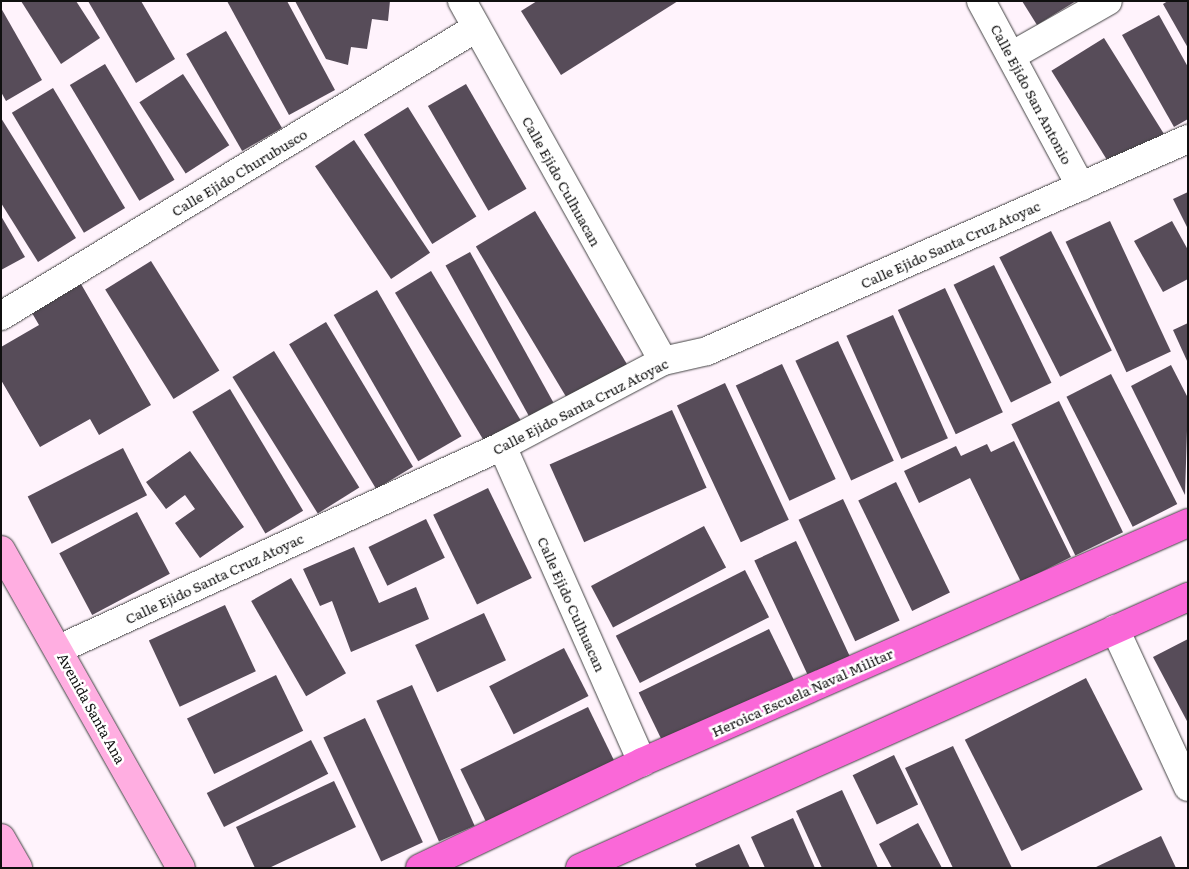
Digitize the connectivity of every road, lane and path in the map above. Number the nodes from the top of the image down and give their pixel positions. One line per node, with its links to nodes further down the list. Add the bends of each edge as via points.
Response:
1 (462, 1): 4 (street, Calle Ejido Culhuacan)
2 (981, 1): 5 (street, Calle Ejido San Antonio)
3 (1108, 1): 5 (street)
4 (476, 28): 8 (street, Calle Ejido Churubusco); 9 (street, Calle Ejido Culhuacan)
5 (1013, 55): 7 (street, Calle Ejido San Antonio)
6 (1188, 139): 7 (street, Calle Ejido Santa Cruz Atoyac)
7 (1080, 186): 9 (street, Calle Ejido Santa Cruz Atoyac, via 707,351)
8 (1, 316)
9 (663, 360): 10 (street, Calle Ejido Santa Cruz Atoyac)
10 (502, 446): 15 (street, Calle Ejido Santa Cruz Atoyac); 16 (street, Calle Ejido Culhuacan)
11 (1188, 523): 16 (main road, Heroica Escuela Naval Militar)
12 (1, 550): 15 (main road, Avenida Santa Ana)
13 (1188, 597): 14 (main road)
14 (1116, 629): 17 (street); 22 (main road)
15 (59, 649): 20 (main road, Avenida Santa Ana)
16 (642, 762): 21 (main road, Heroica Escuela Naval Militar)
17 (1188, 787)
18 (1, 838): 19 (main road)
19 (18, 868)
20 (181, 868)
21 (420, 868)
22 (580, 868)

